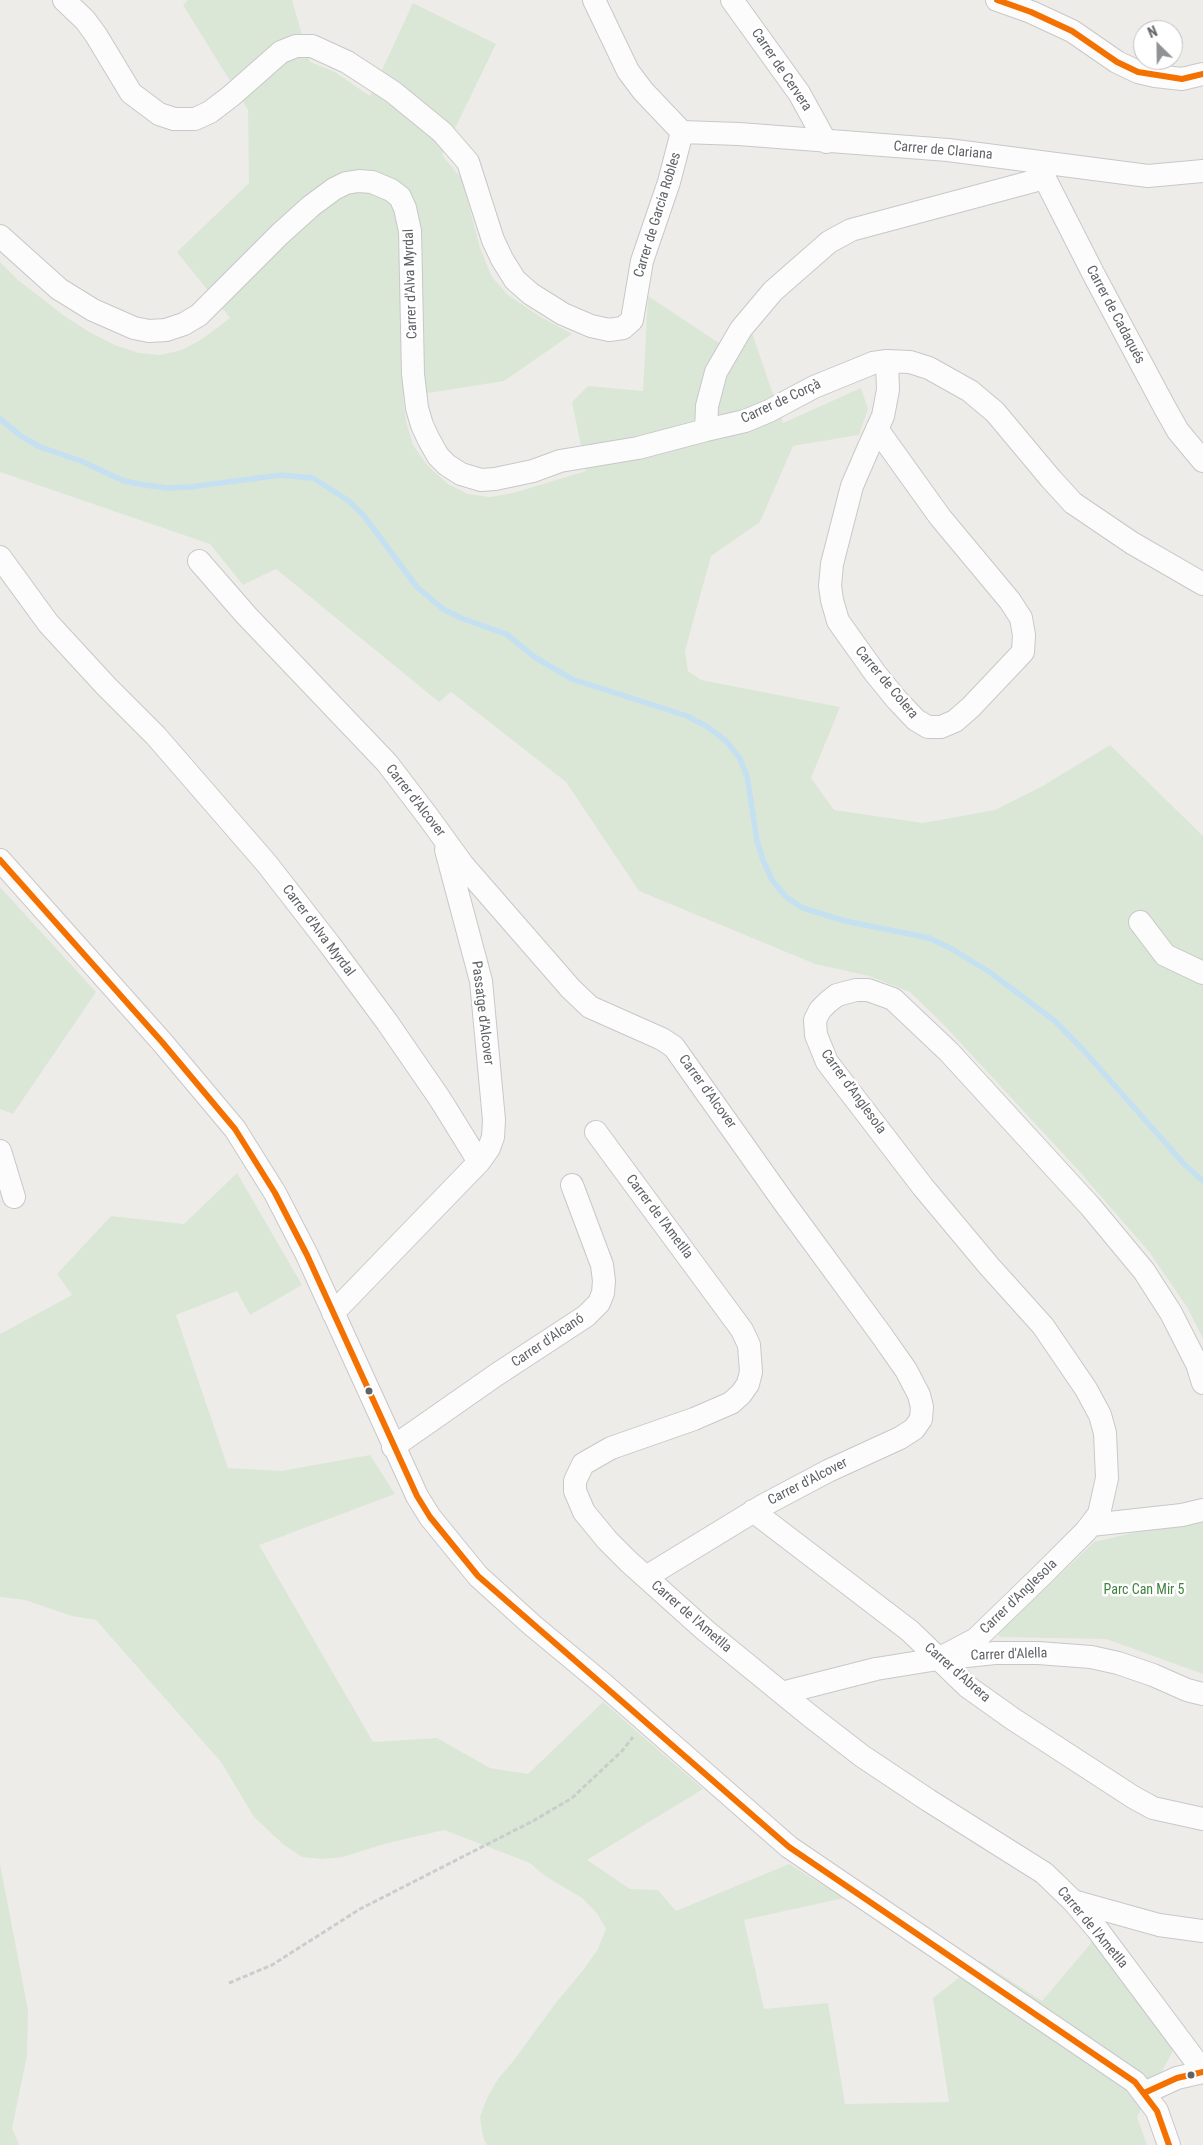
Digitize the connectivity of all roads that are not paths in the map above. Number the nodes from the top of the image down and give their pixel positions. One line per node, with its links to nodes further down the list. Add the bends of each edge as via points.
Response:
1 (64, 0): 6 (street, Carrer de Garcia Robles, via 90,27 131,93 159,114 174,119 195,118 210,112 281,52 296,46 312,46 348,62 442,132 468,162 493,240 515,280 564,314 609,330 623,328 632,320 642,261)
2 (594, 0): 6 (street, via 628,71)
3 (732, 0): 7 (street, Carrer de Cervera, via 799,93)
4 (997, 0): 5 (street, via 1072,31 1117,62 1138,72 1182,79)
5 (1203, 74)
6 (682, 132): 7 (street, Carrer de Clariana)
7 (826, 142): 8 (street, Carrer de Clariana, via 948,150)
8 (1041, 170): 9 (street, Carrer de Clariana, via 1148,176); 12 (street, via 851,230 829,242 773,291 740,329 716,372 707,406); 14 (street, Carrer de Cadaqués, via 1165,408 1178,431)
9 (1203, 171)
10 (0, 236): 12 (street, Carrer d'Alva Myrdal, via 59,288 93,310 134,328 166,330 199,314 280,234 334,189 346,183 372,182 400,197 405,208 410,231 413,374 417,408 428,440 447,465 461,474 481,480 495,479 560,461 638,448)
11 (887, 361): 12 (street, Carrer de Corçà, via 831,379 745,421); 13 (street, Carrer de Colera, via 888,390); 17 (street, Carrer de Corçà, via 910,362 929,368 970,391 995,412 1073,503 1132,543)
12 (706, 430)
13 (877, 430): 13 (street, Carrer de Colera, via 940,517 1021,618 1024,652 971,707 941,727 928,727 916,720 897,700 843,629 832,600 832,564 838,538 852,486)
14 (1203, 461)
15 (0, 558): 24 (street, Carrer d'Alva Myrdal, via 48,622 156,736 267,864 387,1022)
16 (199, 561): 18 (street, Carrer d'Alcover, via 387,764)
17 (1203, 584)
18 (442, 835): 24 (street, Passatge d'Alcover, via 481,981 494,1120 493,1137); 31 (street, Carrer d'Alcover, via 502,912 584,1001 607,1016 674,1047 885,1340 919,1395 921,1419 914,1429)
19 (0, 860): 27 (street, via 235,1128 275,1193)
20 (1140, 922): 21 (street, via 1165,955)
21 (1203, 973)
22 (596, 1132): 33 (street, Carrer de l'Ametlla, via 742,1330 751,1358 748,1384 731,1403 611,1448 583,1464 577,1472 575,1491 584,1512 607,1540)
23 (0, 1151): 26 (street)
24 (480, 1162): 27 (street)
25 (572, 1185): 29 (street, Carrer d'Alcanó, via 602,1265 604,1281 599,1303 586,1316)
26 (14, 1197)
27 (333, 1313): 29 (street)
28 (1203, 1383): 32 (street, Carrer d'Anglesola, via 1176,1322 1144,1272 1090,1206 950,1052 893,999 868,990 838,995 820,1010 815,1020 816,1035 827,1062 923,1187 1043,1326 1100,1415 1105,1433 1107,1478 1099,1514)
29 (394, 1447): 41 (street, via 430,1517 478,1576 789,1847 1134,2082)
30 (1203, 1510): 32 (street, via 1182,1516)
31 (753, 1511): 33 (street, Carrer d'Alcover); 34 (street, Carrer d'Abrera, via 910,1631)
32 (1091, 1525): 34 (street, Carrer d'Anglesola, via 976,1639)
33 (646, 1577): 35 (street, Carrer de l'Ametlla)
34 (938, 1659): 35 (street, Carrer d'Alella, via 876,1669); 36 (street, Carrer d'Alella, via 1038,1652 1091,1657); 37 (street, Carrer d'Abrera, via 968,1687 1133,1797 1153,1808)
35 (782, 1693): 38 (street, Carrer de l'Ametlla, via 862,1756 1044,1873)
36 (1203, 1694)
37 (1203, 1819)
38 (1073, 1901): 39 (street, via 1159,1925); 40 (street, Carrer de l'Ametlla)
39 (1203, 1931)
40 (1203, 2071): 41 (street)
41 (1144, 2092): 42 (street, via 1157,2111)
42 (1169, 2145)

